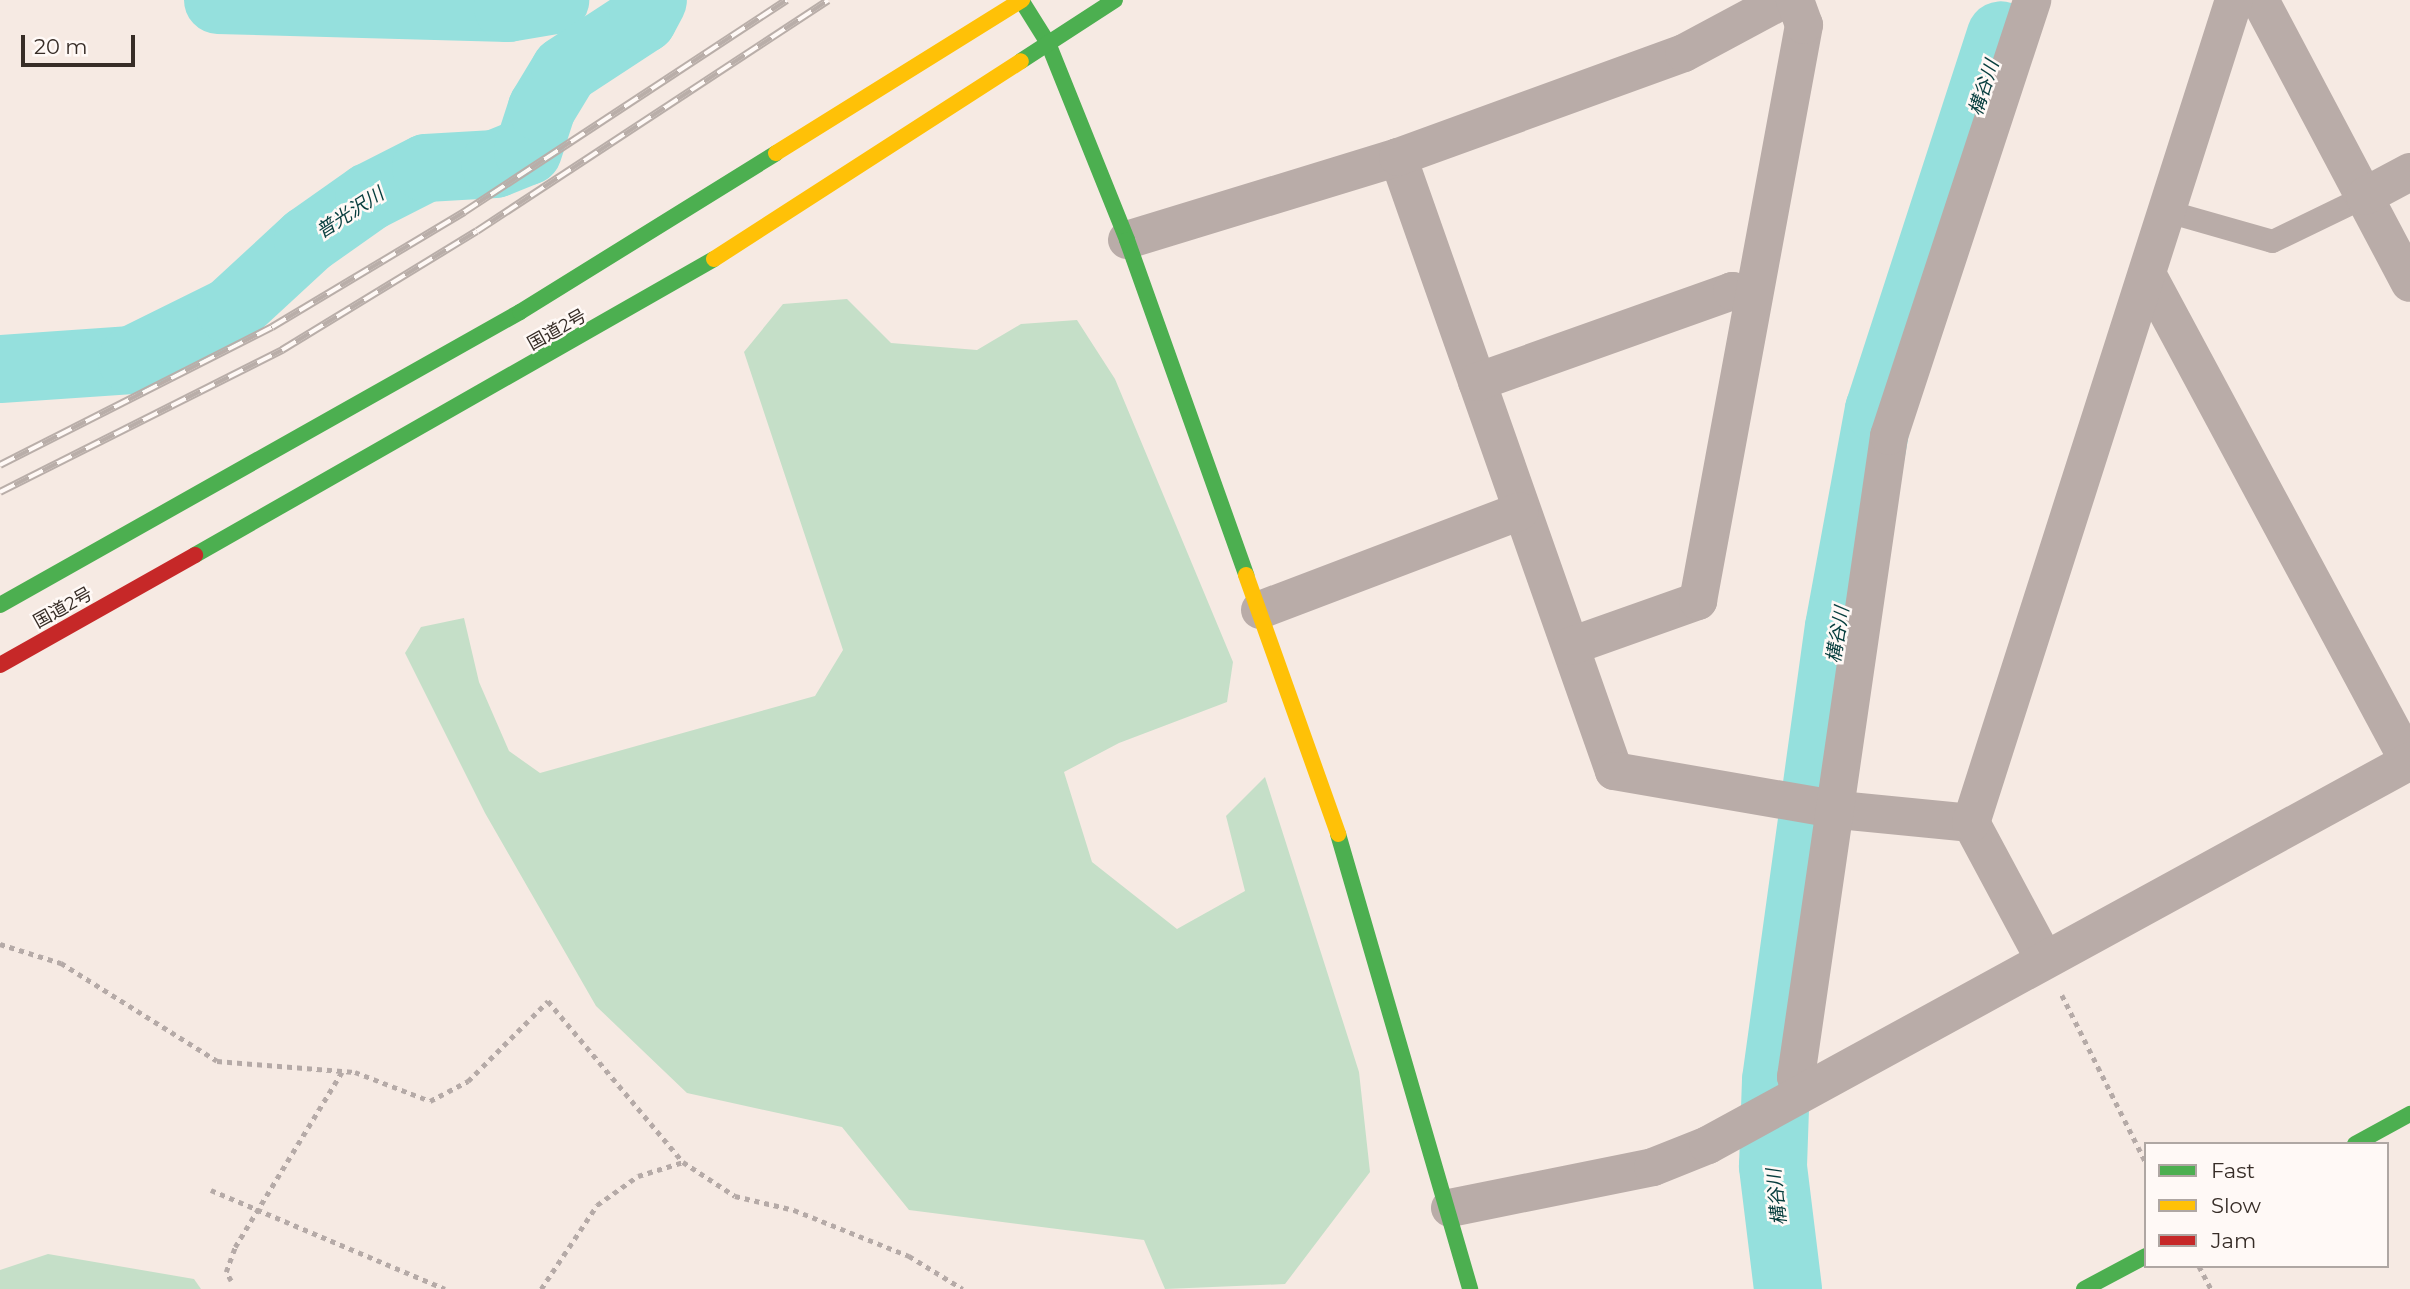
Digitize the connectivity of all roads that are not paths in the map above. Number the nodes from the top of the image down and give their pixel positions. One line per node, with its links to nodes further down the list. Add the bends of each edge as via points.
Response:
1 (1021, 0): 8 (main road); 19 (main road, 国道2号, via 520,312)
2 (1115, 0): 8 (main road, 国道2号)
3 (1783, 0): 9 (street, via 1684,53)
4 (1795, 0): 16 (street, via 1804,25)
5 (2032, 0): 24 (street, via 1889,436)
6 (2234, 0): 12 (street)
7 (2260, 0): 11 (street)
8 (1048, 43): 13 (main road); 22 (main road, 国道2号, via 660,294)
9 (1398, 157): 13 (street); 17 (street)
10 (2410, 172): 11 (street)
11 (2365, 196): 12 (lane, via 2272,241); 15 (street)
12 (2167, 211): 14 (street)
13 (1127, 240): 20 (main road)
14 (2147, 274): 23 (street); 25 (street)
15 (2410, 283)
16 (1753, 295): 17 (street, via 1732,292); 21 (street, via 1698,601)
17 (1477, 382): 18 (street)
18 (1520, 511): 20 (street); 21 (street)
19 (0, 605)
20 (1260, 610): 30 (main road, via 1356,884)
21 (1571, 646): 24 (street, via 1614,771)
22 (0, 665)
23 (2409, 761): 26 (street)
24 (1823, 807): 25 (street); 27 (street, via 1796,1077)
25 (1972, 823): 26 (street)
26 (2043, 957): 27 (street)
27 (1781, 1105): 30 (street, via 1653,1167)
28 (2410, 1114): 29 (main road)
29 (2358, 1142)
30 (1450, 1208): 32 (main road)
31 (2144, 1257): 33 (main road)
32 (1471, 1289)
33 (2084, 1289)

